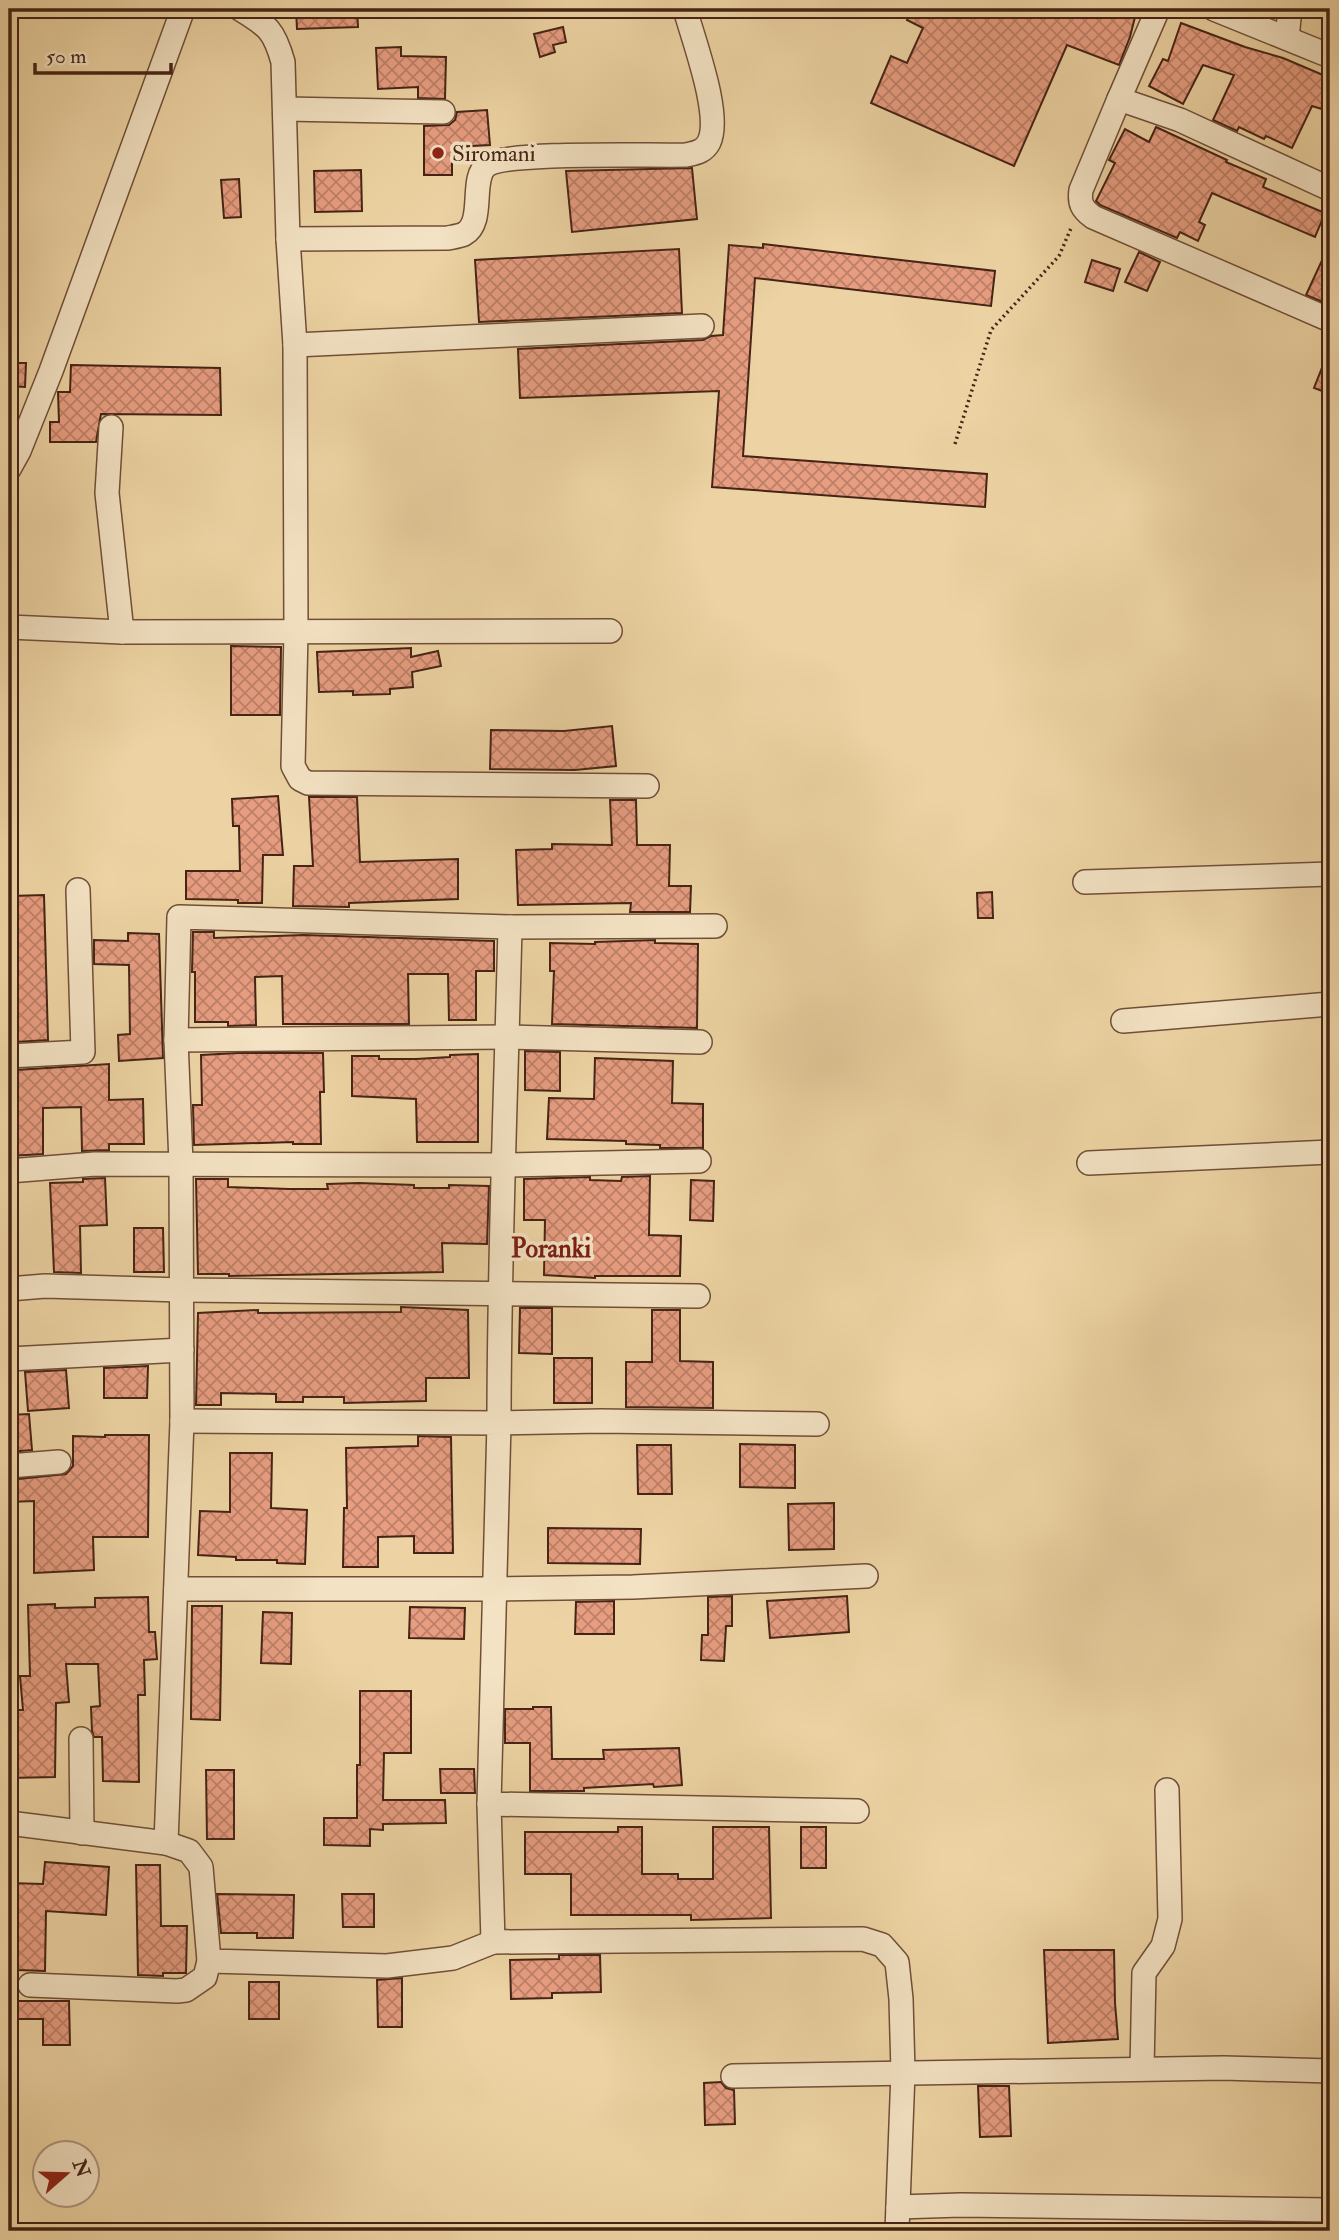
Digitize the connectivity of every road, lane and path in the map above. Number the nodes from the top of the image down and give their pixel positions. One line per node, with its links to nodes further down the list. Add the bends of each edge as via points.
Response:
1 (183, 9): 21 (street, via 51,371)
2 (240, 9): 11 (street, via 266,25 278,45)
3 (685, 9): 15 (street, via 713,110 709,144 699,152 496,162 480,173 475,214 464,234 448,238)
4 (1158, 9): 10 (street)
5 (1214, 9): 7 (street)
6 (1290, 9): 8 (street)
7 (1236, 13): 8 (street)
8 (1287, 38): 9 (street)
9 (1330, 55)
10 (1119, 99): 13 (street, via 1180,120); 14 (street, via 1081,190)
11 (285, 109): 12 (street); 15 (street)
12 (443, 112)
13 (1330, 189)
14 (1081, 205): 16 (street, via 1093,217); 20 (path, via 1059,256 991,330)
15 (288, 239): 18 (street)
16 (1330, 320)
17 (702, 326): 18 (street)
18 (295, 345): 25 (street)
19 (111, 427): 24 (street, via 107,493)
20 (955, 444)
21 (9, 470)
22 (9, 627): 24 (street)
23 (610, 631): 25 (street)
24 (122, 632): 25 (street)
25 (296, 632): 26 (street, via 293,766 308,783)
26 (647, 786)
27 (1330, 874): 28 (street)
28 (1085, 882)
29 (78, 890): 37 (street, via 83,1052)
30 (715, 926): 31 (street)
31 (510, 927): 34 (street); 35 (street, via 179,917)
32 (1330, 1004): 33 (street)
33 (1123, 1021)
34 (507, 1037): 35 (street); 36 (street); 42 (street)
35 (176, 1040): 40 (street)
36 (700, 1042)
37 (9, 1056)
38 (1330, 1152): 41 (street)
39 (699, 1161): 42 (street)
40 (181, 1163): 42 (street); 43 (street); 45 (street)
41 (1089, 1163)
42 (505, 1165): 46 (street)
43 (9, 1171)
44 (9, 1289): 45 (street)
45 (182, 1290): 46 (street); 48 (street)
46 (499, 1292): 47 (street); 51 (street)
47 (698, 1296)
48 (182, 1350): 49 (street); 50 (street)
49 (9, 1359)
50 (183, 1421): 51 (street); 56 (street)
51 (499, 1423): 52 (street); 57 (street)
52 (817, 1424)
53 (59, 1462): 54 (street)
54 (9, 1466)
55 (866, 1576): 57 (street)
56 (176, 1589): 57 (street); 64 (street)
57 (496, 1590): 60 (street)
58 (81, 1739): 63 (street)
59 (1167, 1790): 68 (street, via 1170,1919 1163,1946 1144,1973)
60 (489, 1804): 61 (street); 65 (street)
61 (857, 1811)
62 (9, 1823): 63 (street)
63 (82, 1833): 64 (street)
64 (166, 1843): 66 (street, via 189,1851 201,1867)
65 (493, 1942): 66 (street, via 453,1958 387,1966); 69 (street, via 863,1939 883,1945 897,1962)
66 (209, 1961): 67 (street, via 205,1977 186,1990)
67 (30, 1985)
68 (1142, 2070): 69 (street); 70 (street)
69 (904, 2071): 71 (street); 72 (street)
70 (1330, 2071)
71 (733, 2076)
72 (898, 2207): 73 (street); 74 (street)
73 (1330, 2210)
74 (897, 2231)

